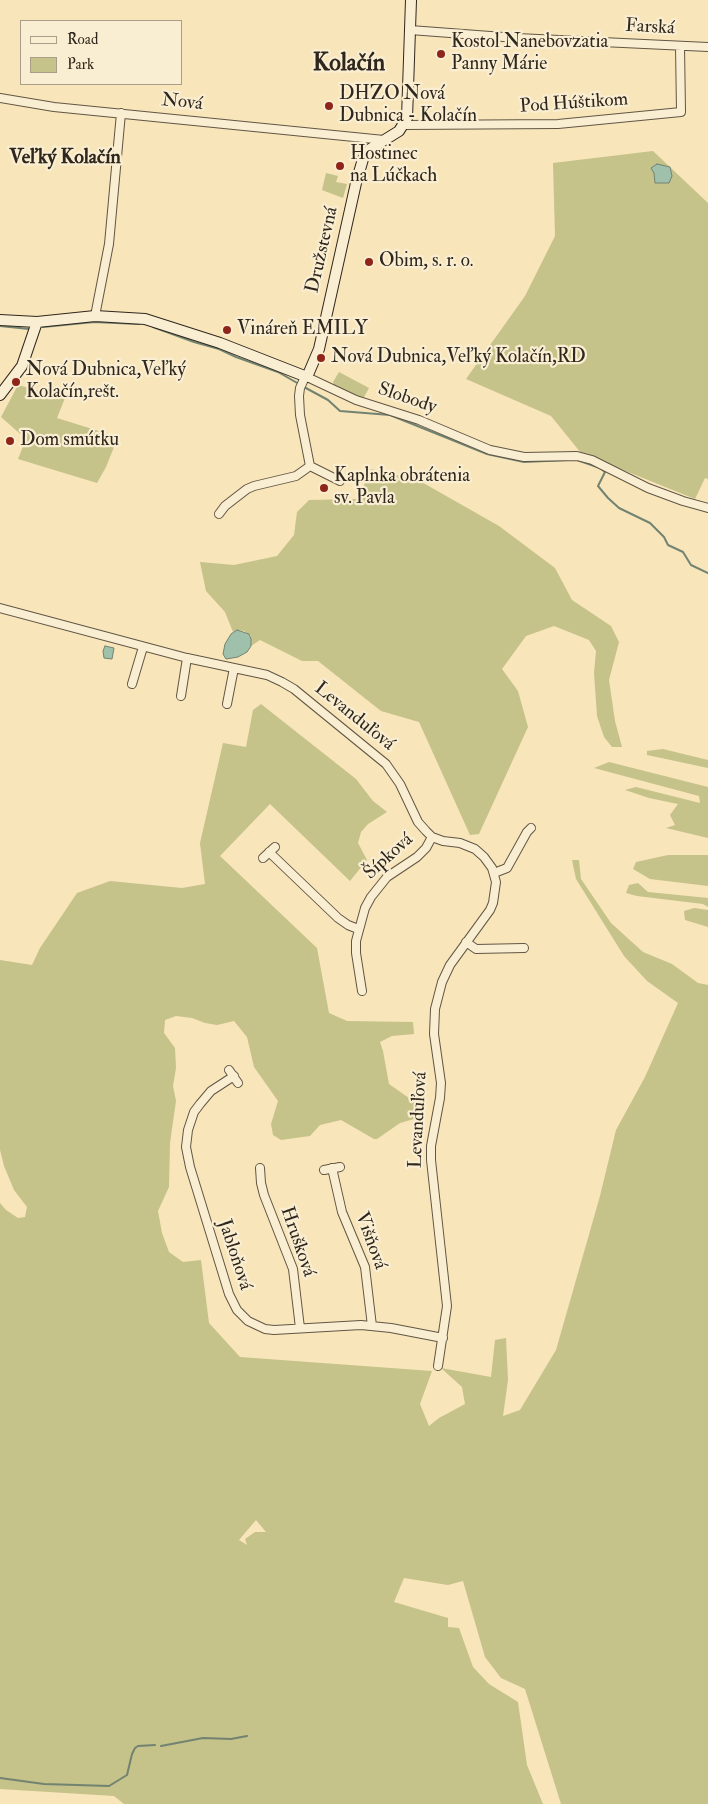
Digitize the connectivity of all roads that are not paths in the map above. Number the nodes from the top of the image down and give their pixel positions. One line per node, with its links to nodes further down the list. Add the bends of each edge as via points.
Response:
1 (411, 0): 2 (street)
2 (410, 30): 3 (street, Farská); 7 (street, via 408,111)
3 (680, 46): 4 (street, Farská); 7 (street, Pod Húštikom, via 681,112 558,124)
4 (708, 47)
5 (0, 98): 6 (street, Nová)
6 (121, 113): 8 (street, Nová); 11 (street, via 109,244)
7 (404, 125): 9 (street)
8 (361, 138): 9 (street, Nová); 10 (street)
9 (384, 140): 10 (street)
10 (367, 152): 14 (street, Družstevná, via 356,183 319,349)
11 (95, 316): 13 (street, Slobody); 14 (street, Slobody, via 166,324 220,343)
12 (0, 320): 13 (street, Slobody)
13 (37, 322): 15 (street, via 22,366)
14 (304, 381): 16 (street, Družstevná, via 299,396 300,415); 18 (street, Slobody, via 419,420 490,450 524,457 577,456 592,460 648,488)
15 (0, 395)
16 (310, 466): 17 (street); 19 (street, via 296,476 247,489)
17 (340, 482)
18 (708, 508)
19 (219, 514)
20 (0, 608): 21 (street, Levanduľová)
21 (143, 647): 22 (street, Levanduľová); 24 (street)
22 (187, 658): 23 (street, Levanduľová); 25 (street)
23 (234, 668): 26 (street); 28 (street, Levanduľová, via 267,675 294,689 376,754 394,773 418,822)
24 (132, 684)
25 (181, 696)
26 (227, 704)
27 (531, 828): 30 (street, via 507,868)
28 (432, 836): 30 (street, via 475,849 489,862); 31 (street, Šípková, via 417,857 394,871 379,886 365,908)
29 (269, 852): 31 (street, via 338,918)
30 (494, 873): 32 (street, Levanduľová, via 494,903)
31 (358, 930): 34 (street, Šípková, via 356,953)
32 (466, 942): 33 (street, via 476,949); 40 (street, Levanduľová, via 442,982 434,1022 441,1083 431,1160 447,1306)
33 (524, 948)
34 (362, 991)
35 (234, 1076): 39 (street, Jabloňová, via 212,1091 194,1112 186,1138 190,1167 229,1294 237,1310 248,1321 265,1329)
36 (260, 1168): 39 (street, Hrušková, via 264,1195 293,1269)
37 (332, 1168): 38 (street, Višňová, via 342,1212 365,1267)
38 (372, 1326): 39 (street, Jabloňová); 40 (street, Jabloňová)
39 (300, 1328)
40 (443, 1338): 41 (street, Levanduľová)
41 (438, 1366)

